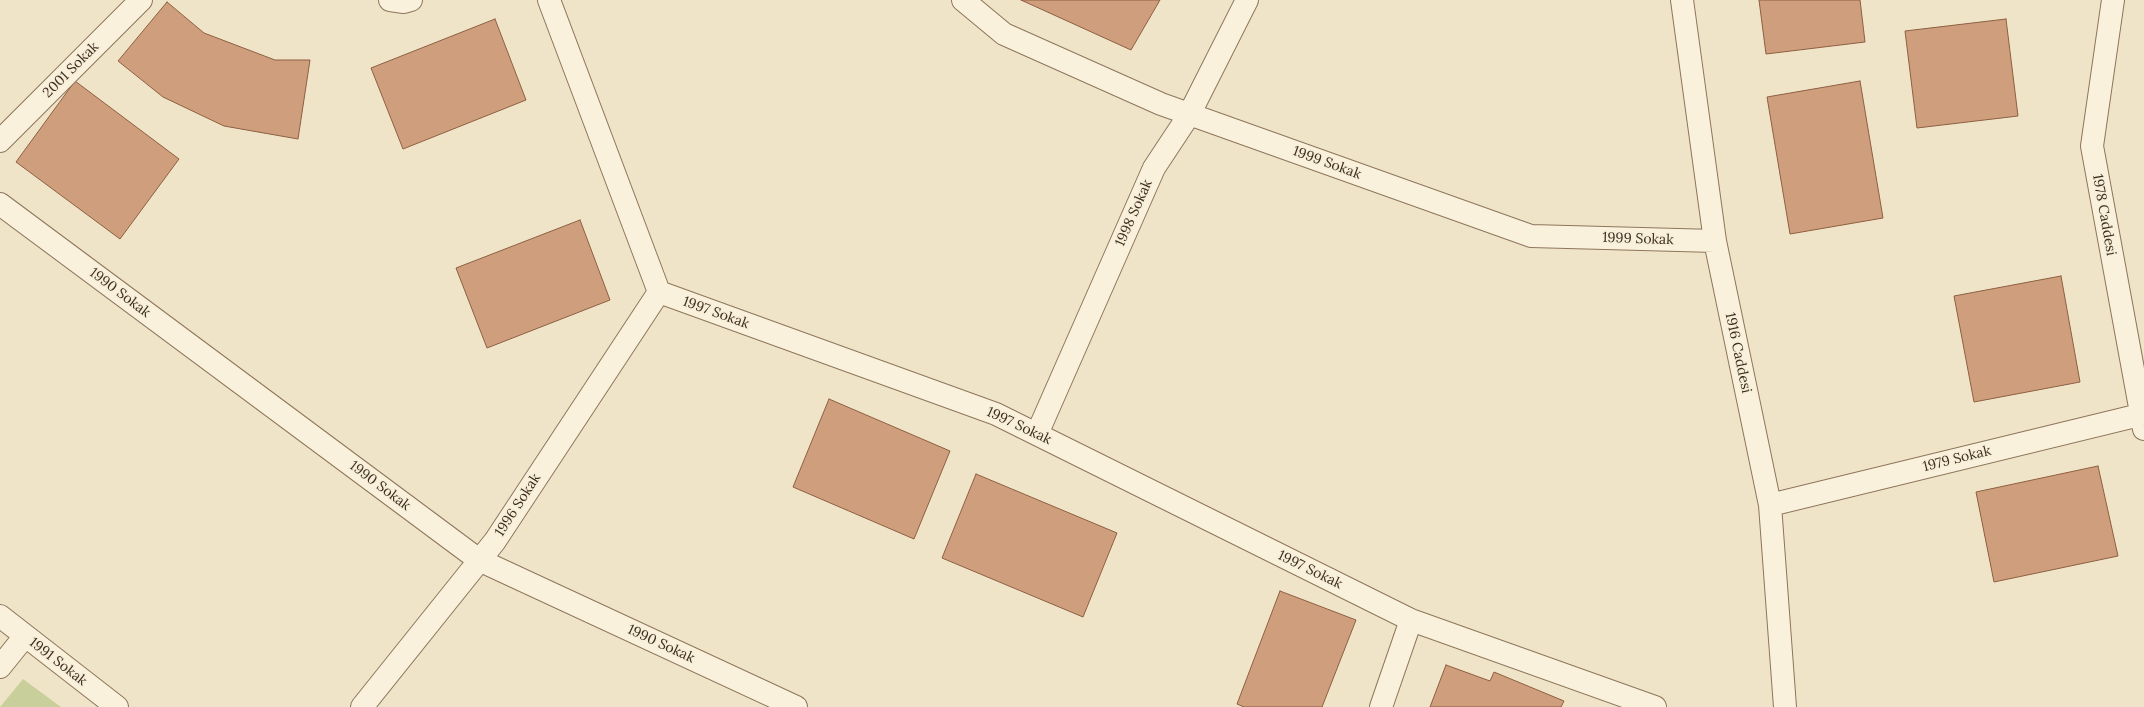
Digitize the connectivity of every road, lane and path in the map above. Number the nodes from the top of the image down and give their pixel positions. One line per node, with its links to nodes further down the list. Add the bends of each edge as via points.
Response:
1 (141, 0): 10 (street, 2001 Sokak)
2 (390, 0): 3 (street)
3 (411, 0)
4 (549, 0): 13 (street)
5 (1247, 0): 9 (street, 1998 Sokak)
6 (1682, 0): 12 (street, 1916 Caddesi)
7 (2112, 0): 14 (street, 1978 Caddesi, via 2092,146)
8 (975, 4): 9 (street, 1999 Sokak, via 1004,34)
9 (1189, 114): 12 (street, 1999 Sokak, via 1532,236); 15 (street, 1998 Sokak, via 1154,168)
10 (0, 141)
11 (0, 204): 17 (street, 1990 Sokak)
12 (1715, 241): 16 (street, 1916 Caddesi)
13 (659, 292): 15 (street, 1997 Sokak, via 996,414); 17 (street, 1996 Sokak, via 495,541)
14 (2143, 419): 16 (street, 1979 Sokak)
15 (1037, 434): 19 (street, 1997 Sokak)
16 (1770, 505): 27 (street, 1916 Caddesi)
17 (479, 560): 23 (street, 1996 Sokak); 24 (street, 1990 Sokak)
18 (0, 616): 20 (street, 1991 Sokak)
19 (1411, 620): 25 (street); 26 (street, 1997 Sokak)
20 (25, 636): 21 (street); 22 (street, 1991 Sokak)
21 (0, 667)
22 (117, 707)
23 (362, 707)
24 (796, 707)
25 (1381, 707)
26 (1655, 707)
27 (1785, 707)

